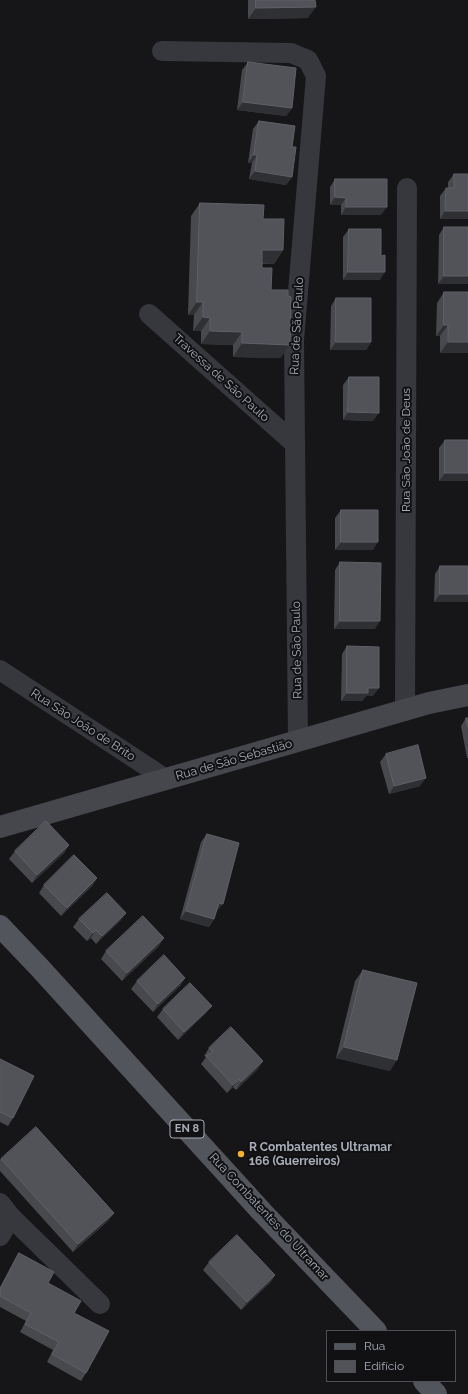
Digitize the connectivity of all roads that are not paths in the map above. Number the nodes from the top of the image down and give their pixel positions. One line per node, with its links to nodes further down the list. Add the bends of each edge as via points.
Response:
1 (162, 52): 4 (street, Rua de São Paulo, via 311,54 316,76 294,340)
2 (407, 188): 7 (street, Rua São João de Deus)
3 (149, 314): 4 (street, Travessa de São Paulo)
4 (294, 443): 8 (street, Rua de São Paulo)
5 (0, 670): 9 (street, Rua São João de Brito)
6 (468, 695): 7 (street, Rua de São Sebastião)
7 (405, 711): 8 (street, Rua de São Sebastião)
8 (298, 741): 9 (street, Rua de São Sebastião)
9 (166, 779): 10 (street, Rua de São Sebastião)
10 (0, 827)
11 (0, 926): 15 (main road, Rua Combatentes do Ultramar / EN 8, via 262,1212)
12 (6, 1210): 13 (street); 14 (street)
13 (0, 1236)
14 (100, 1304)
15 (375, 1330)
16 (425, 1382): 17 (main road)
17 (436, 1394)

